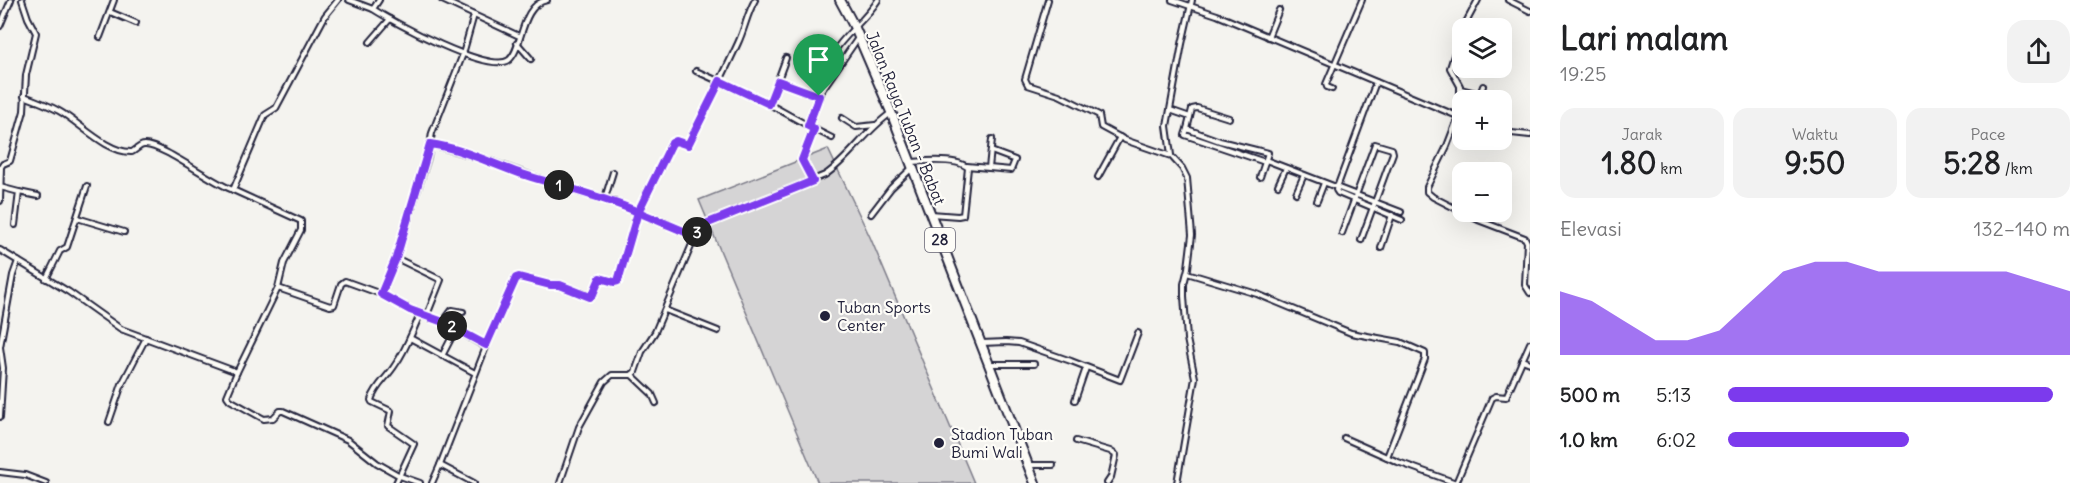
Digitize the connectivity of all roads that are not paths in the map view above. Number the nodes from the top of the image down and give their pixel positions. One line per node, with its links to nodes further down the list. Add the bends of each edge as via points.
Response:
1 (11, 0): 27 (street)
2 (22, 0): 50 (street, via 36,33)
3 (114, 0): 22 (street)
4 (338, 0): 88 (street, via 325,16 276,108 265,115)
5 (349, 0): 19 (street)
6 (379, 0): 19 (street)
7 (442, 0): 23 (street)
8 (547, 0): 29 (street, via 535,6)
9 (755, 0): 42 (street)
10 (840, 0): 28 (highway, Jalan Raya Tuban - Babat / 28)
11 (878, 0): 28 (street)
12 (1048, 0): 65 (street, via 1025,79 1028,85 1099,115 1100,126)
13 (1172, 0): 18 (street)
14 (1192, 0): 18 (street)
15 (1362, 0): 39 (street)
16 (1478, 0): 24 (street)
17 (1508, 0): 21 (street)
18 (1191, 6): 32 (street); 53 (street)
19 (373, 9): 25 (street)
20 (1279, 10): 32 (street)
21 (1530, 11)
22 (110, 12): 26 (street); 30 (street)
23 (474, 15): 29 (street); 35 (street)
24 (1469, 18)
25 (390, 19): 33 (street); 35 (street)
26 (136, 23)
27 (0, 26)
28 (855, 28): 31 (highway, Jalan Raya Tuban - Babat / 28); 36 (street)
29 (519, 36): 34 (street)
30 (100, 37)
31 (859, 37): 51 (street); 54 (highway, Jalan Raya Tuban - Babat / 28)
32 (1268, 37): 39 (street)
33 (369, 42)
34 (517, 43): 35 (street, via 509,59 501,63); 37 (street)
35 (463, 54): 69 (street)
36 (832, 55)
37 (531, 58)
38 (786, 58): 43 (street)
39 (1334, 66): 44 (street); 46 (street, via 1326,84)
40 (696, 71): 42 (street)
41 (1455, 78): 47 (street)
42 (720, 81): 52 (street); 99 (street, via 688,145 672,143)
43 (778, 81): 51 (street); 52 (street)
44 (1376, 82): 55 (street); 87 (street)
45 (1483, 86): 49 (street)
46 (1332, 89)
47 (1461, 89): 48 (street)
48 (1465, 90)
49 (1482, 90)
50 (24, 96): 73 (street, via 12,159); 88 (street, via 59,111 116,148 132,152 150,146)
51 (819, 96): 60 (street)
52 (769, 104): 60 (street)
53 (1170, 110): 56 (street); 71 (street, via 1167,126)
54 (891, 112): 59 (street); 74 (highway, Jalan Raya Tuban - Babat / 28)
55 (1452, 113)
56 (1190, 117): 58 (street, via 1192,109 1197,108); 68 (street, via 1187,129)
57 (842, 118): 59 (street, via 856,128)
58 (1229, 118)
59 (876, 125): 82 (street, via 834,169)
60 (808, 126): 61 (street)
61 (814, 129): 66 (street); 82 (street, via 802,160)
62 (1512, 133): 63 (street)
63 (1530, 135)
64 (1452, 136): 118 (street, via 1427,192 1478,220 1525,238 1525,285)
65 (1120, 137): 71 (street); 80 (street)
66 (832, 138)
67 (992, 139): 70 (street)
68 (1219, 143): 72 (street); 72 (street, via 1268,153)
69 (430, 144): 93 (street); 113 (street)
70 (991, 152): 76 (street); 76 (street, via 1015,160 1009,170)
71 (1171, 156): 115 (street, via 1186,173 1188,184 1192,235)
72 (1265, 161): 77 (street); 81 (street)
73 (1, 165): 86 (street)
74 (911, 166): 75 (street, via 928,160); 101 (street); 102 (highway, Jalan Raya Tuban - Babat / 28)
75 (967, 166): 76 (street); 102 (street, via 963,215)
76 (989, 168)
77 (1286, 168): 79 (street); 84 (street)
78 (613, 172): 93 (street)
79 (1304, 176): 83 (street); 90 (street)
80 (1098, 177)
81 (1260, 177)
82 (813, 181): 109 (street, via 708,223)
83 (1324, 183): 87 (street); 96 (street)
84 (1278, 185)
85 (87, 186): 104 (street)
86 (0, 187): 89 (street); 95 (street)
87 (1337, 187): 91 (street); 94 (street, via 1338,193)
88 (233, 190): 117 (street, via 301,221 302,228 287,257)
89 (19, 192): 92 (street); 106 (street)
90 (1296, 193)
91 (1355, 194): 94 (street); 97 (street); 97 (street, via 1375,143 1392,148)
92 (38, 196)
93 (605, 198): 99 (street)
94 (1353, 199): 98 (street); 108 (street)
95 (0, 201)
96 (1317, 201)
97 (1374, 202): 98 (street); 100 (street)
98 (1373, 207): 103 (street); 110 (street)
99 (638, 212): 109 (street); 132 (street, via 618,281 600,278 590,297 558,284 516,278)
100 (1401, 212)
101 (871, 214)
102 (930, 214): 130 (highway, Jalan Raya Tuban - Babat / 28)
103 (1392, 215): 105 (street); 111 (street)
104 (77, 218): 107 (street); 116 (street, via 67,247 60,251)
105 (1402, 220)
106 (15, 225)
107 (124, 232)
108 (1341, 233)
109 (695, 236): 120 (street)
110 (1361, 240)
111 (1381, 248)
112 (0, 250): 114 (street)
113 (396, 258): 119 (street); 123 (street, via 441,280)
114 (18, 261): 116 (street); 144 (street, via 0,347)
115 (1186, 273): 148 (street, via 1251,292 1351,333 1400,342 1425,353); 162 (street, via 1186,326 1195,378)
116 (46, 279): 128 (street, via 121,329)
117 (278, 288): 119 (street, via 330,306 334,305 343,281); 139 (street)
118 (1530, 293)
119 (381, 294): 122 (street)
120 (664, 310): 126 (street); 141 (street)
121 (463, 312): 124 (street, via 453,310)
122 (420, 315): 123 (street); 129 (street)
123 (427, 315): 124 (street)
124 (443, 322): 125 (street)
125 (456, 329): 132 (street); 133 (street)
126 (718, 331)
127 (1138, 333): 138 (street, via 1120,380)
128 (146, 338): 139 (street); 145 (street, via 122,384)
129 (410, 338): 133 (street); 153 (street, via 371,400 392,412 388,426 414,444)
130 (981, 343): 136 (highway, Jalan Raya Tuban - Babat / 28); 138 (street, via 1019,343)
131 (1530, 343): 134 (street)
132 (486, 345): 140 (street)
133 (442, 356): 140 (street)
134 (1522, 360): 135 (street); 163 (street, via 1506,397 1492,398)
135 (1530, 363)
136 (989, 364): 137 (street); 150 (highway, Jalan Raya Tuban - Babat / 28)
137 (1034, 364)
138 (1086, 368): 142 (street)
139 (237, 372): 153 (street, via 227,394 230,400 264,419 283,411 340,436)
140 (475, 373): 149 (street)
141 (632, 375): 143 (street); 159 (street, via 612,375 604,382 576,433)
142 (1075, 400)
143 (656, 403)
144 (0, 417)
145 (109, 422)
146 (1344, 438): 148 (street)
147 (1076, 441): 161 (street, via 1116,454)
148 (1387, 458): 163 (street)
149 (440, 465): 157 (street); 158 (street)
150 (1028, 465): 151 (street); 160 (highway, Jalan Raya Tuban - Babat / 28)
151 (1053, 465)
152 (0, 472): 154 (street, via 26,475)
153 (400, 476): 155 (street); 156 (street)
154 (46, 483)
155 (396, 483)
156 (420, 483)
157 (432, 483)
158 (474, 483)
159 (560, 483)
160 (1035, 483)
161 (1107, 483)
162 (1177, 483)
163 (1456, 483)

